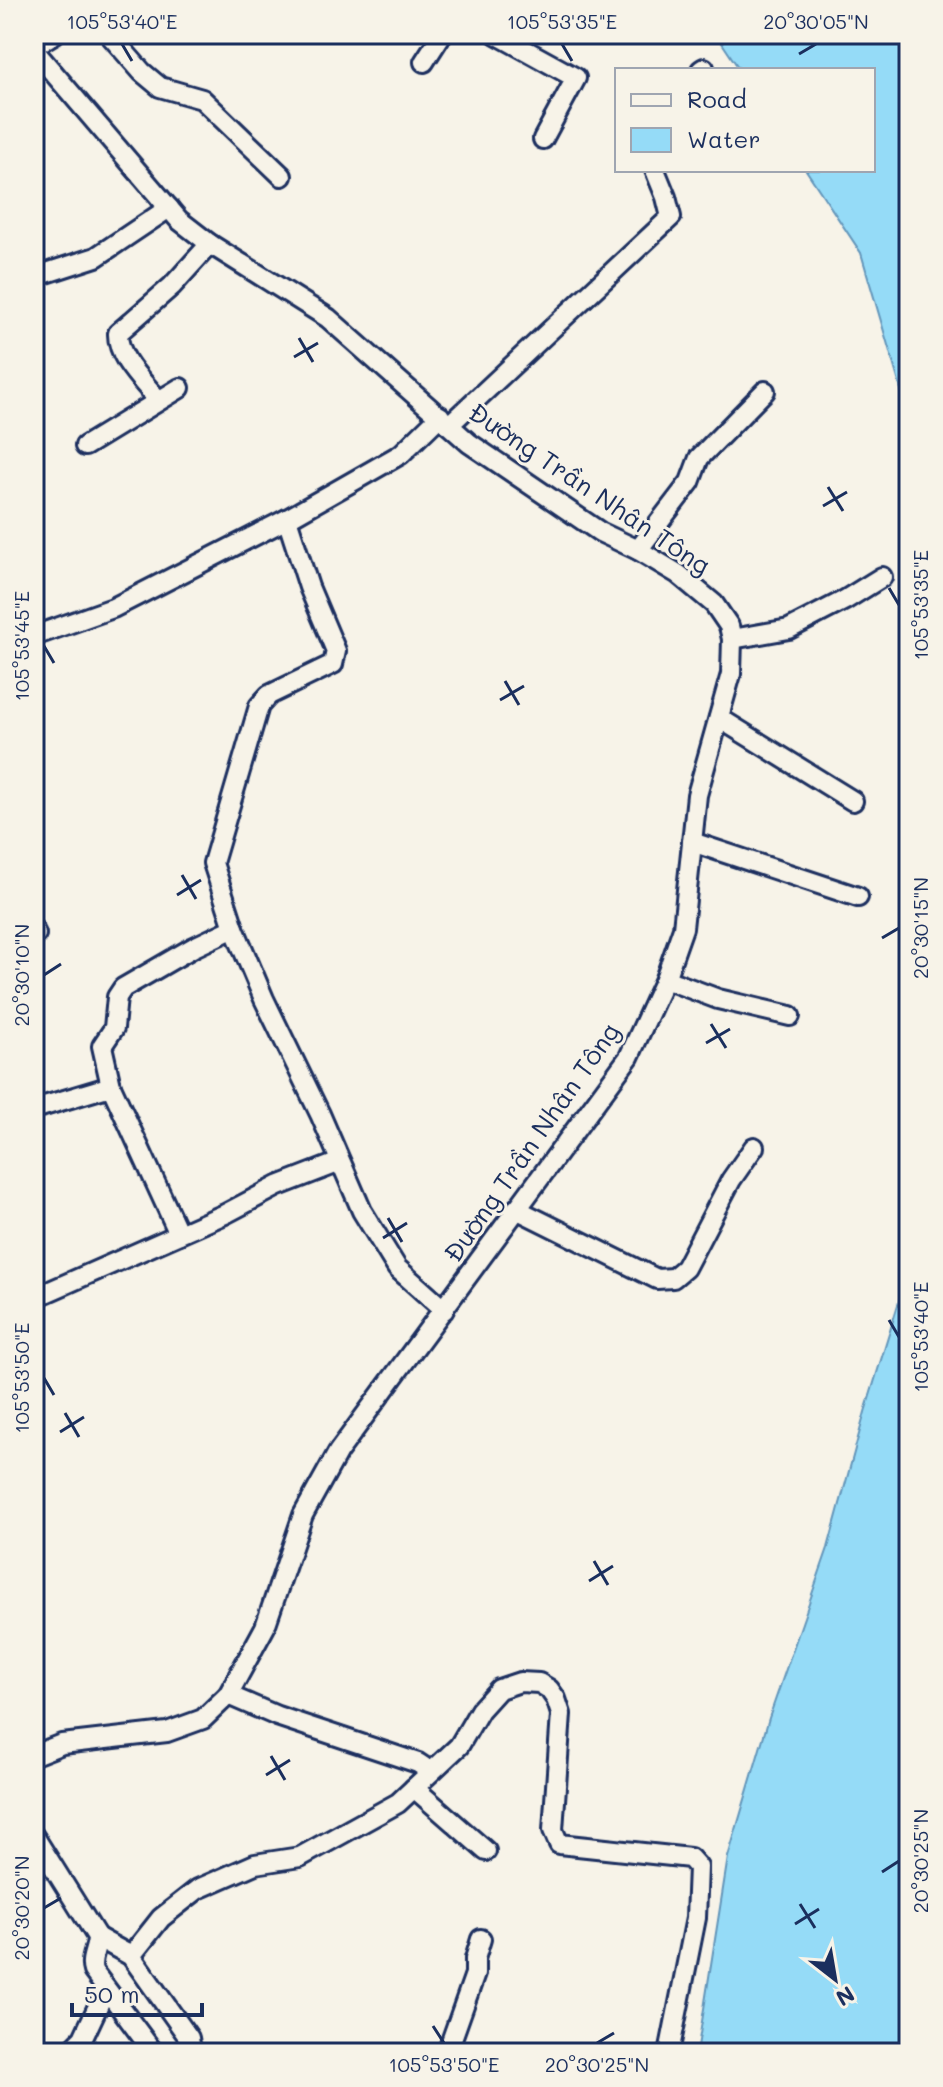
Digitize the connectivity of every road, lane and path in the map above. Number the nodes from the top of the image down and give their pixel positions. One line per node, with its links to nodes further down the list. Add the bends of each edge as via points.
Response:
1 (54, 34): 5 (street)
2 (109, 34): 9 (street, via 160,87 202,99)
3 (442, 34): 6 (street)
4 (496, 34): 7 (street, via 576,78)
5 (34, 48): 10 (street, Đường Trần Nhân Tông)
6 (424, 62)
7 (543, 139)
8 (656, 172): 16 (street, via 671,217)
9 (282, 176)
10 (169, 208): 11 (street, Đường Trần Nhân Tông); 12 (street, via 96,257)
11 (210, 244): 15 (street, via 118,333 124,357); 16 (street, Đường Trần Nhân Tông, via 328,318)
12 (34, 277)
13 (180, 388): 15 (street)
14 (765, 391): 19 (street, via 699,458 690,482)
15 (158, 400): 17 (street)
16 (445, 421): 18 (street, via 401,454); 19 (street, Đường Trần Nhân Tông, via 600,532)
17 (85, 446)
18 (287, 519): 21 (street, via 113,608); 27 (street, via 336,651 333,664 269,695 259,706 213,863)
19 (638, 550): 22 (street, Đường Trần Nhân Tông, via 714,604)
20 (882, 577): 22 (street, via 789,629)
21 (34, 636)
22 (732, 639): 23 (street, Đường Trần Nhân Tông, via 731,674)
23 (719, 718): 24 (street); 25 (street, Đường Trần Nhân Tông, via 697,795)
24 (853, 801)
25 (692, 842): 26 (street); 28 (street, Đường Trần Nhân Tông, via 683,928)
26 (858, 897)
27 (234, 928): 30 (street, via 123,988 116,1020 102,1046); 33 (street)
28 (665, 979): 29 (street, via 718,999); 34 (street, Đường Trần Nhân Tông, via 629,1057)
29 (790, 1016)
30 (111, 1086): 31 (street); 35 (street)
31 (34, 1109)
32 (754, 1147): 34 (street, via 685,1268 673,1278 657,1279)
33 (340, 1162): 35 (street); 37 (street, via 397,1268)
34 (516, 1209): 37 (street, Đường Trần Nhân Tông)
35 (179, 1234): 36 (street)
36 (34, 1298)
37 (444, 1310): 38 (street, Đường Trần Nhân Tông, via 338,1452 303,1515 265,1627)
38 (228, 1695): 39 (street, via 203,1719 167,1732 62,1744); 40 (street)
39 (34, 1755)
40 (430, 1771): 41 (street); 52 (street, via 459,1746 499,1689 530,1681 549,1689 561,1714 553,1830 559,1844 690,1858 698,1867 696,1918)
41 (414, 1788): 43 (street); 46 (street, via 398,1803 300,1857 255,1864 198,1889 166,1913)
42 (38, 1842): 44 (street)
43 (486, 1851)
44 (97, 1937): 46 (street); 47 (street, via 91,1965)
45 (481, 1939): 51 (street, via 475,1974)
46 (131, 1956): 50 (street, via 189,2038)
47 (105, 1991): 48 (street, via 83,2038); 49 (street)
48 (68, 2053)
49 (154, 2053)
50 (186, 2053)
51 (447, 2053)
52 (669, 2053)

